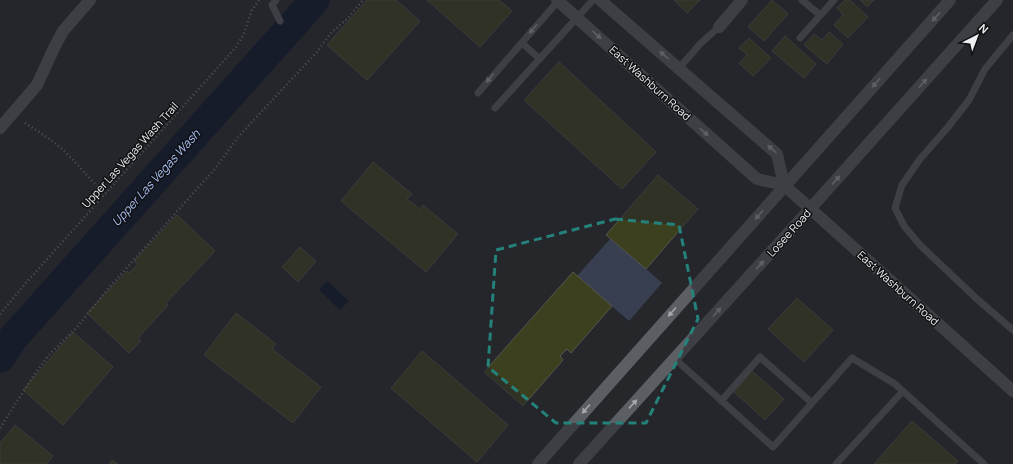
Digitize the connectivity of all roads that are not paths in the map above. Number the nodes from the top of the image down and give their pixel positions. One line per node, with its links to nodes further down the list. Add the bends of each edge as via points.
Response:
1 (90, 0): 22 (main road, via 63,31 37,85)
2 (276, 0): 13 (lane, via 272,5)
3 (558, 0): 12 (main road, East Washburn Road); 17 (lane, one-way to 17)
4 (593, 0): 12 (lane)
5 (600, 0): 19 (main road, one-way to 5)
6 (742, 0): 14 (main road)
7 (802, 0): 11 (lane)
8 (834, 0): 11 (lane)
9 (950, 0): 23 (main road, one-way to 23)
10 (997, 0): 24 (main road, Losee Road, one-way to 10)
11 (820, 16): 16 (lane)
12 (577, 18): 18 (lane); 23 (main road, East Washburn Road, one-way to 23, via 757,179)
13 (280, 22)
14 (719, 27): 19 (lane, via 700,43)
15 (1013, 35): 25 (lane, via 985,69 969,100 902,185 895,208 904,226 920,245)
16 (800, 38)
17 (522, 43): 18 (lane); 20 (lane, one-way to 20)
18 (540, 59): 21 (lane)
19 (679, 68): 23 (main road, one-way to 19, via 777,154)
20 (478, 93)
21 (496, 108)
22 (0, 128)
23 (784, 185): 24 (main road, East Washburn Road); 31 (main road, one-way to 31)
24 (810, 209): 26 (main road, Losee Road, one-way to 24); 28 (main road, East Washburn Road)
25 (1013, 330)
26 (675, 359): 29 (lane); 32 (main road, Losee Road, one-way to 26)
27 (903, 391): 30 (lane, via 852,358); 33 (lane); 34 (lane)
28 (1013, 391)
29 (721, 401): 30 (lane, via 772,447); 30 (lane, via 760,357)
30 (812, 403)
31 (538, 464)
32 (579, 464)
33 (836, 464)
34 (984, 464)

